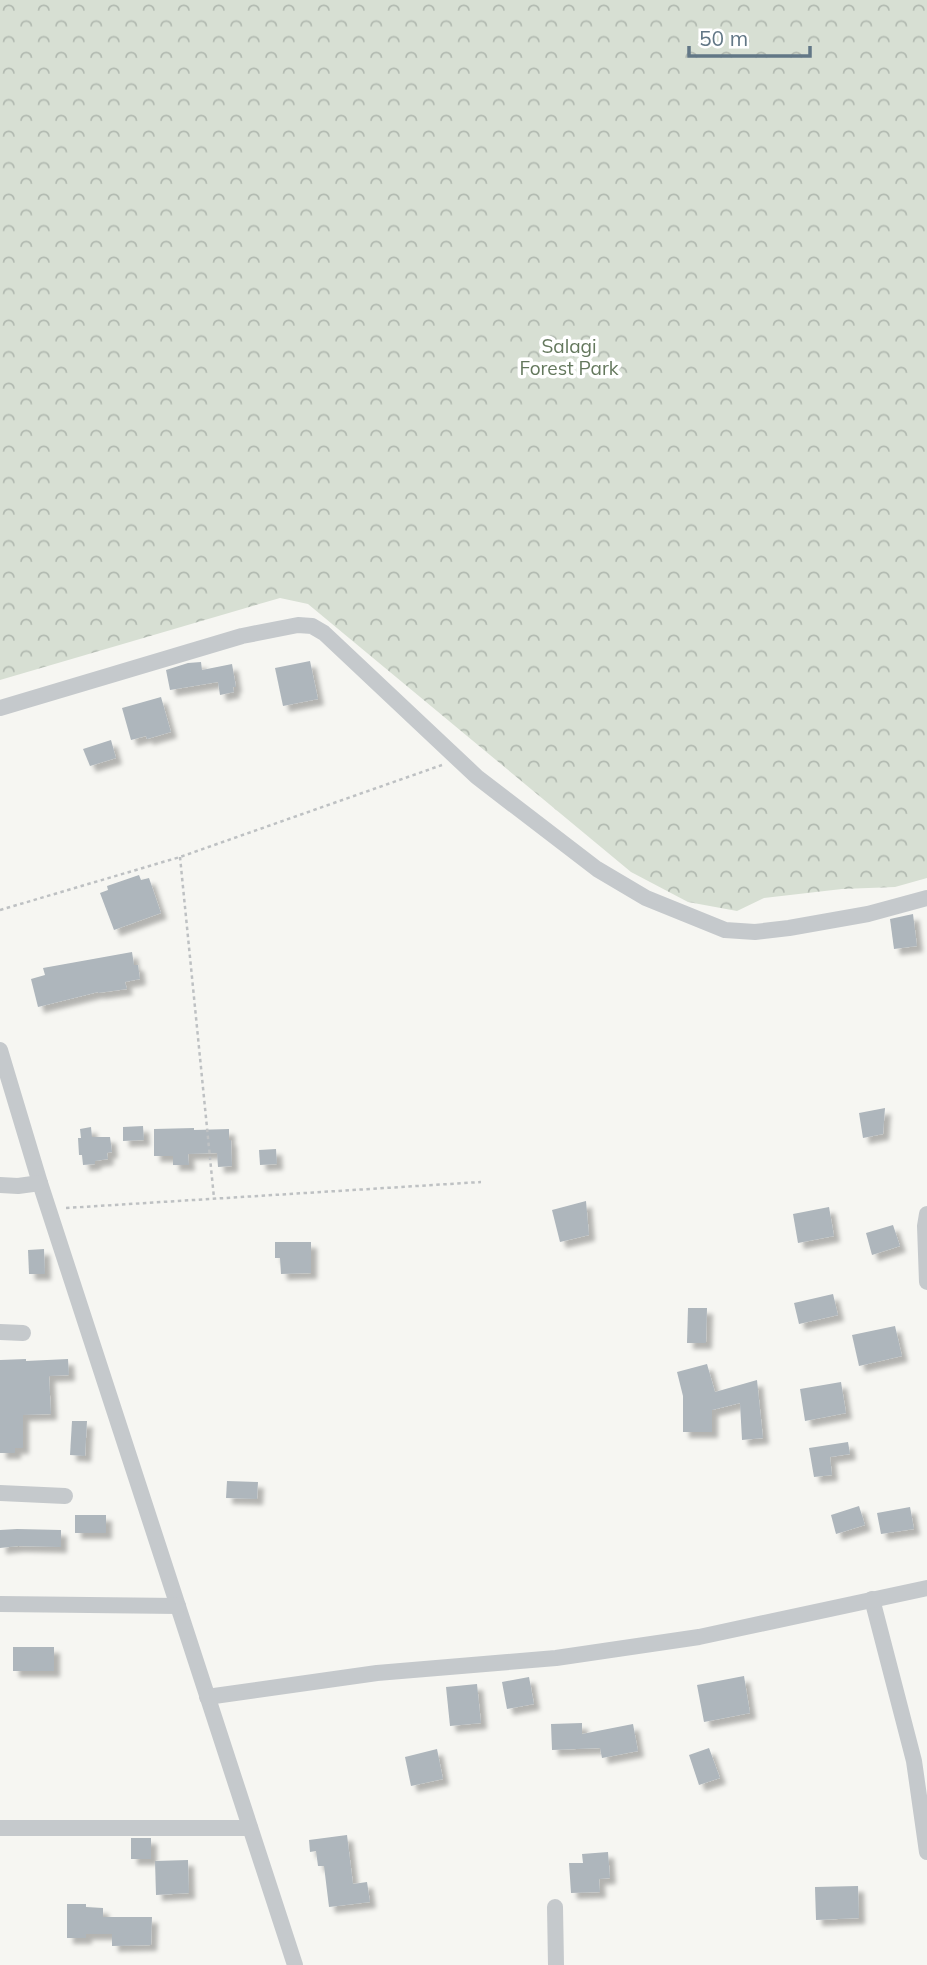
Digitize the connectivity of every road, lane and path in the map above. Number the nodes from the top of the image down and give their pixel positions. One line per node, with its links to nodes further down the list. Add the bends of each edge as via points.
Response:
1 (0, 708): 2 (street, via 243,636 312,626)
2 (458, 759): 3 (path); 4 (street, via 597,869 646,898 726,930 789,928)
3 (180, 857): 5 (path); 10 (path)
4 (927, 898)
5 (0, 910)
6 (0, 1050): 8 (street)
7 (481, 1182): 10 (path)
8 (40, 1183): 9 (street); 11 (street)
9 (0, 1185)
10 (214, 1198): 11 (path)
11 (48, 1209): 21 (street)
12 (927, 1214): 13 (street)
13 (927, 1282)
14 (0, 1332): 15 (street)
15 (23, 1333)
16 (0, 1493): 17 (street)
17 (65, 1496)
18 (927, 1588): 19 (street)
19 (872, 1599): 22 (street, via 699,1637 569,1657 377,1672); 23 (street)
20 (0, 1604): 21 (street)
21 (178, 1606): 22 (street)
22 (207, 1697): 25 (street)
23 (919, 1745): 26 (street, via 914,1761)
24 (0, 1828): 25 (street)
25 (250, 1828): 28 (street)
26 (927, 1852)
27 (555, 1907): 29 (street)
28 (295, 1965)
29 (556, 1965)

